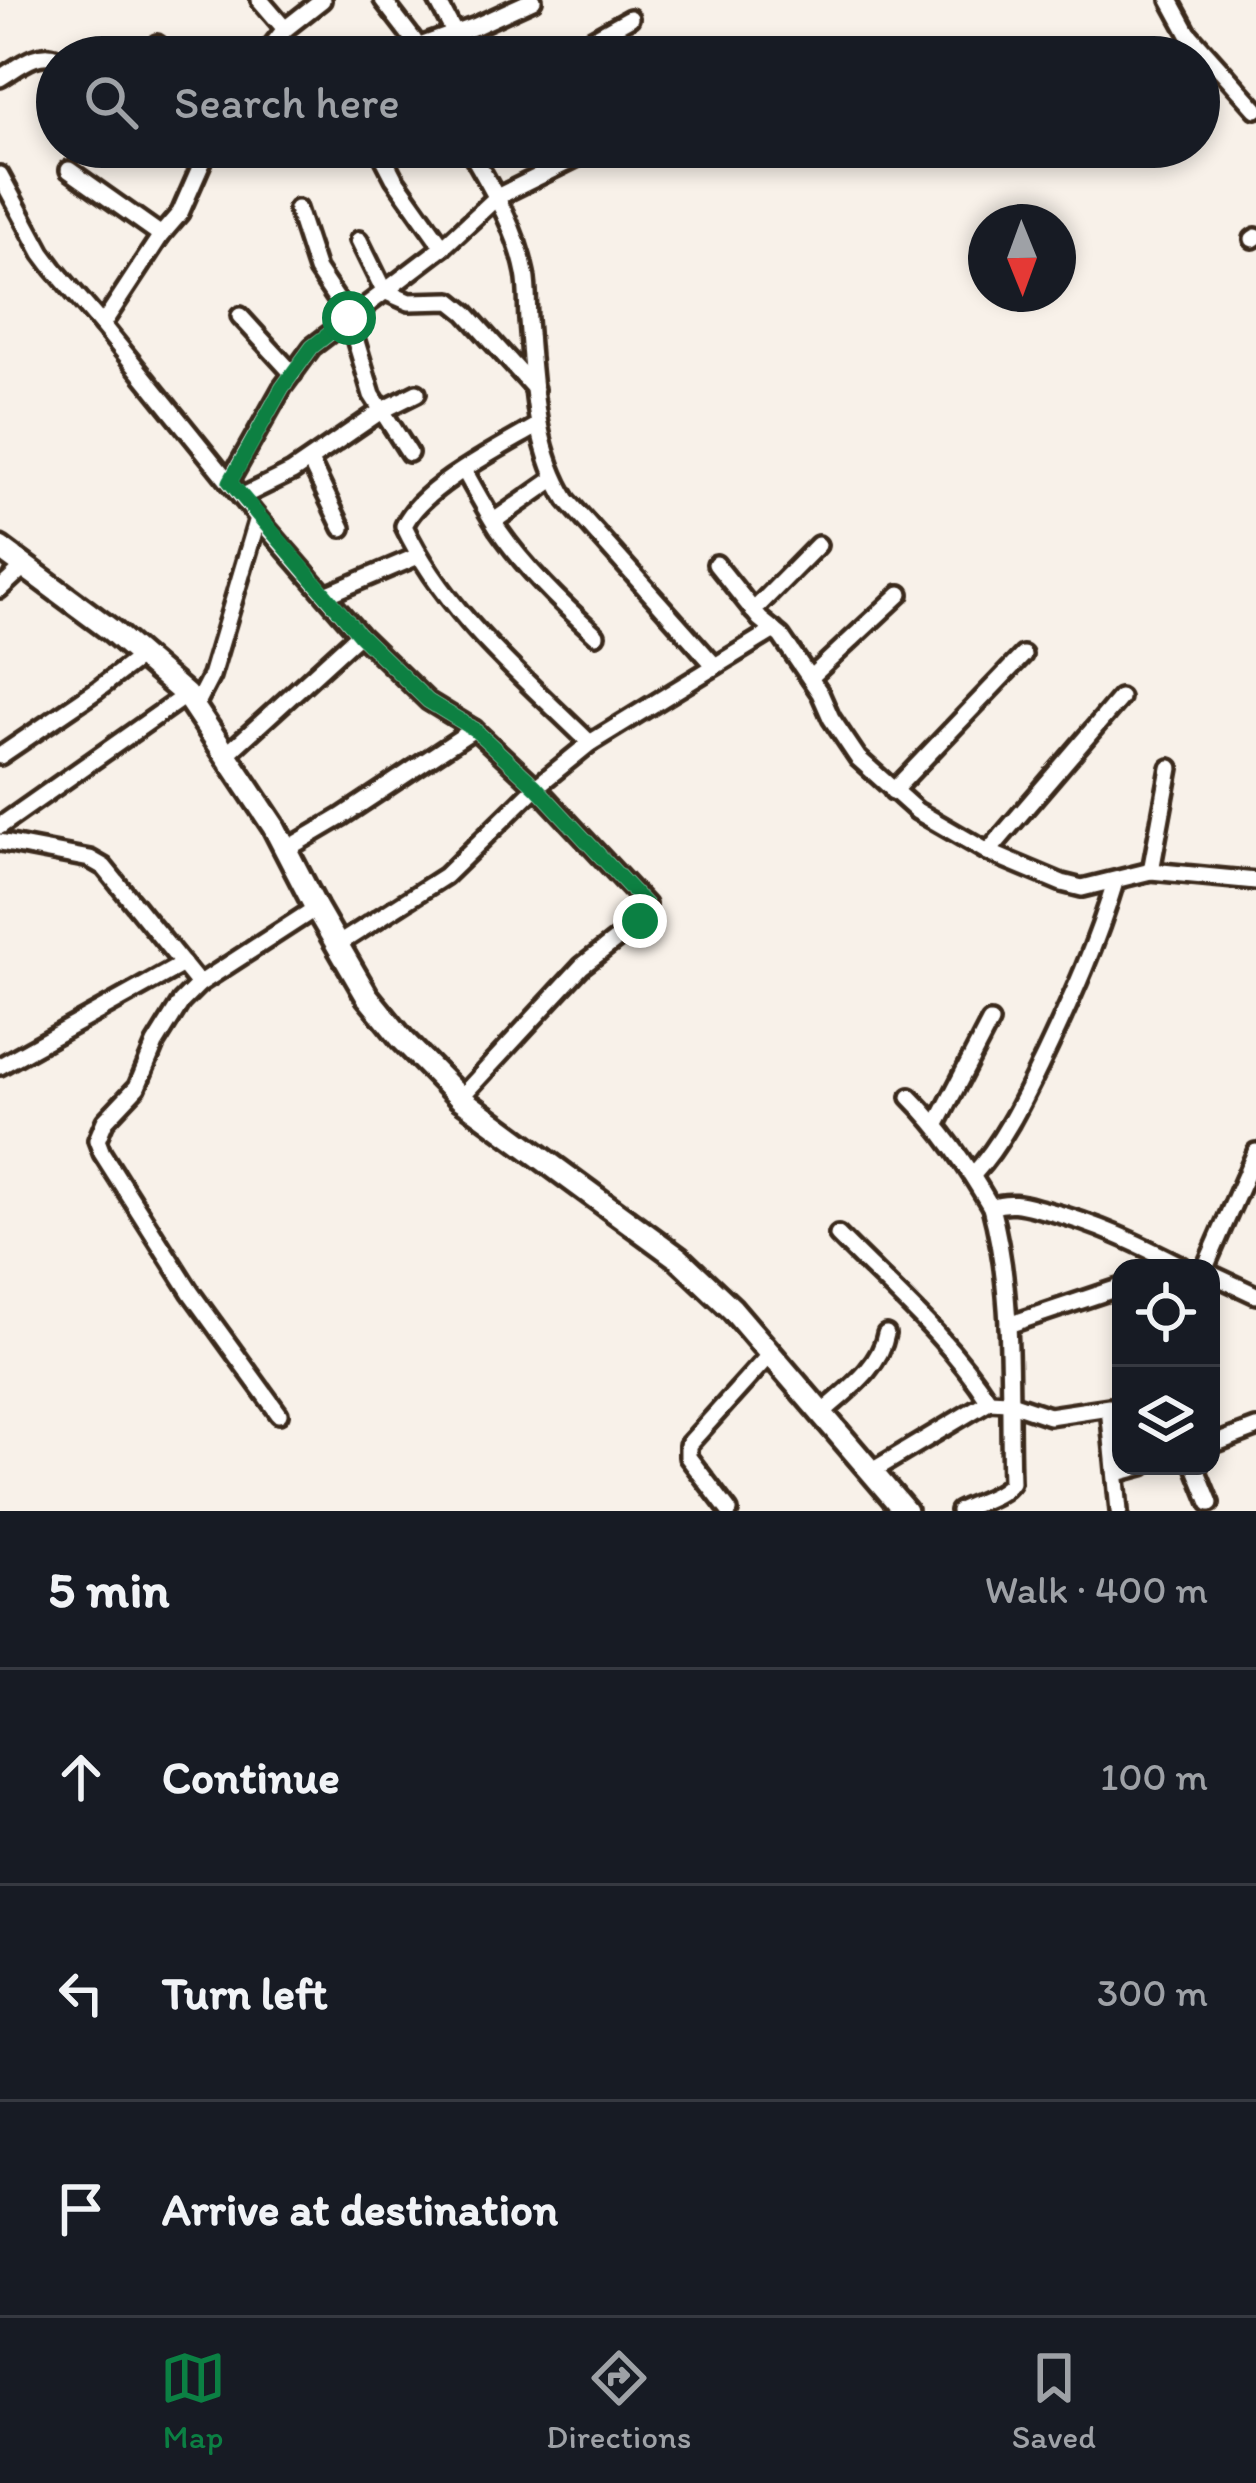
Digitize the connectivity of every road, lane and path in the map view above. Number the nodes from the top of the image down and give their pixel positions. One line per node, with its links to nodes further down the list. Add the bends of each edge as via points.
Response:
1 (260, 0): 8 (street)
2 (322, 0): 8 (street)
3 (383, 0): 11 (street)
4 (436, 0): 9 (street)
5 (532, 0): 9 (street)
6 (1170, 0): 14 (street)
7 (630, 18): 13 (street)
8 (285, 29): 10 (street)
9 (455, 34): 12 (street)
10 (280, 36)
11 (409, 36)
12 (451, 36)
13 (598, 36)
14 (1191, 36)
15 (36, 58): 17 (street)
16 (1220, 69): 18 (street)
17 (0, 78)
18 (1256, 109)
19 (200, 168): 27 (street)
20 (389, 168): 29 (street)
21 (480, 168): 25 (street)
22 (556, 168): 25 (street)
23 (69, 170): 27 (street)
24 (0, 175): 33 (street, via 42,253)
25 (497, 197): 29 (street); 35 (street, via 526,276)
26 (297, 209): 32 (street, via 317,270)
27 (161, 236): 33 (street)
28 (359, 240): 30 (street)
29 (443, 247): 30 (street)
30 (384, 291): 32 (street); 35 (street, via 409,302 452,302)
31 (240, 316): 34 (street)
32 (349, 318): 34 (street); 37 (street)
33 (102, 325): 43 (street)
34 (292, 374): 43 (street)
35 (536, 389): 38 (street)
36 (417, 392): 37 (street)
37 (381, 411): 39 (street); 40 (street)
38 (539, 424): 41 (street); 42 (street)
39 (409, 453)
40 (310, 461): 44 (street); 47 (street)
41 (464, 470): 46 (street); 50 (street, via 408,516 404,526)
42 (554, 479): 46 (street); 62 (street)
43 (230, 482): 44 (street)
44 (241, 496): 45 (street)
45 (258, 518): 55 (street); 65 (street, via 211,676)
46 (494, 521): 59 (street)
47 (342, 528)
48 (818, 544): 56 (street)
49 (0, 548): 52 (main road)
50 (418, 556): 55 (street); 67 (street, via 484,640)
51 (716, 564): 56 (street)
52 (25, 566): 53 (street); 61 (main road)
53 (0, 589)
54 (900, 594): 63 (street)
55 (326, 596): 58 (street)
56 (753, 611): 57 (street)
57 (774, 630): 62 (street); 63 (street)
58 (359, 634): 66 (street, via 428,701); 68 (street)
59 (596, 635)
60 (1023, 655): 72 (street)
61 (141, 656): 65 (main road); 69 (street)
62 (715, 666): 67 (street)
63 (810, 678): 72 (street, via 858,758)
64 (1120, 698): 76 (street)
65 (191, 701): 68 (main road); 73 (street)
66 (474, 729): 71 (street); 75 (street)
67 (590, 743): 71 (street)
68 (227, 754): 75 (main road)
69 (0, 757)
70 (1170, 768): 77 (street)
71 (536, 787): 81 (street, via 445,876); 87 (street, via 646,914 582,966)
72 (893, 791): 76 (street)
73 (0, 826)
74 (0, 842): 82 (street, via 104,867)
75 (285, 850): 80 (main road)
76 (988, 852): 79 (street, via 1062,884)
77 (1150, 872): 78 (street); 79 (street)
78 (1256, 881)
79 (1115, 882): 90 (street, via 1088,964 1017,1116)
80 (316, 908): 81 (main road); 83 (street)
81 (337, 945): 87 (main road, via 367,996)
82 (183, 964): 83 (street); 85 (street)
83 (199, 984): 105 (street, via 97,1140 191,1293)
84 (990, 1022): 88 (street)
85 (0, 1066)
86 (910, 1096): 88 (street)
87 (460, 1098): 100 (main road, via 678,1258)
88 (937, 1124): 90 (street)
89 (1256, 1152): 94 (street)
90 (973, 1175): 91 (street)
91 (991, 1207): 93 (street, via 1020,1203 1081,1219); 98 (street)
92 (838, 1235): 101 (street)
93 (1167, 1259)
94 (1213, 1259)
95 (1220, 1277): 97 (street)
96 (1112, 1290): 98 (street)
97 (1256, 1295)
98 (1008, 1325): 102 (street)
99 (886, 1334): 104 (street, via 874,1362)
100 (770, 1354): 104 (main road); 112 (street, via 686,1451)
101 (989, 1401): 102 (street); 108 (street)
102 (1008, 1402): 103 (street, via 1049,1416); 114 (street, via 1009,1488)
103 (1112, 1406)
104 (822, 1413): 108 (main road)
105 (279, 1414)
106 (1256, 1428): 107 (street)
107 (1220, 1442)
108 (872, 1471): 113 (main road)
109 (1118, 1475): 115 (street)
110 (1199, 1475): 111 (street)
111 (1210, 1503)
112 (729, 1511)
113 (905, 1511)
114 (959, 1511)
115 (1119, 1511)

